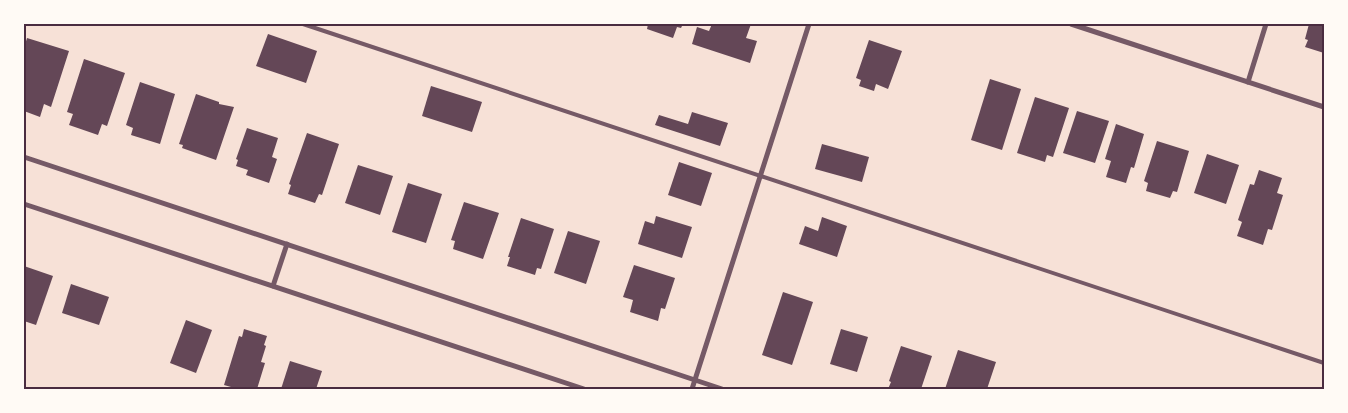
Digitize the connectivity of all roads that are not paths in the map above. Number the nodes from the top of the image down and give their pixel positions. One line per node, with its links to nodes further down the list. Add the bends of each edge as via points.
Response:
1 (303, 24): 8 (lane)
2 (809, 24): 8 (street)
3 (1071, 24): 5 (street)
4 (1266, 24): 5 (street)
5 (1248, 82): 6 (street)
6 (1324, 107)
7 (24, 157): 10 (street)
8 (760, 175): 12 (lane); 13 (street)
9 (24, 204): 11 (street)
10 (287, 244): 11 (street); 13 (street)
11 (272, 286): 14 (street)
12 (1324, 363)
13 (695, 380): 15 (street); 16 (street)
14 (584, 389)
15 (692, 389)
16 (722, 389)

